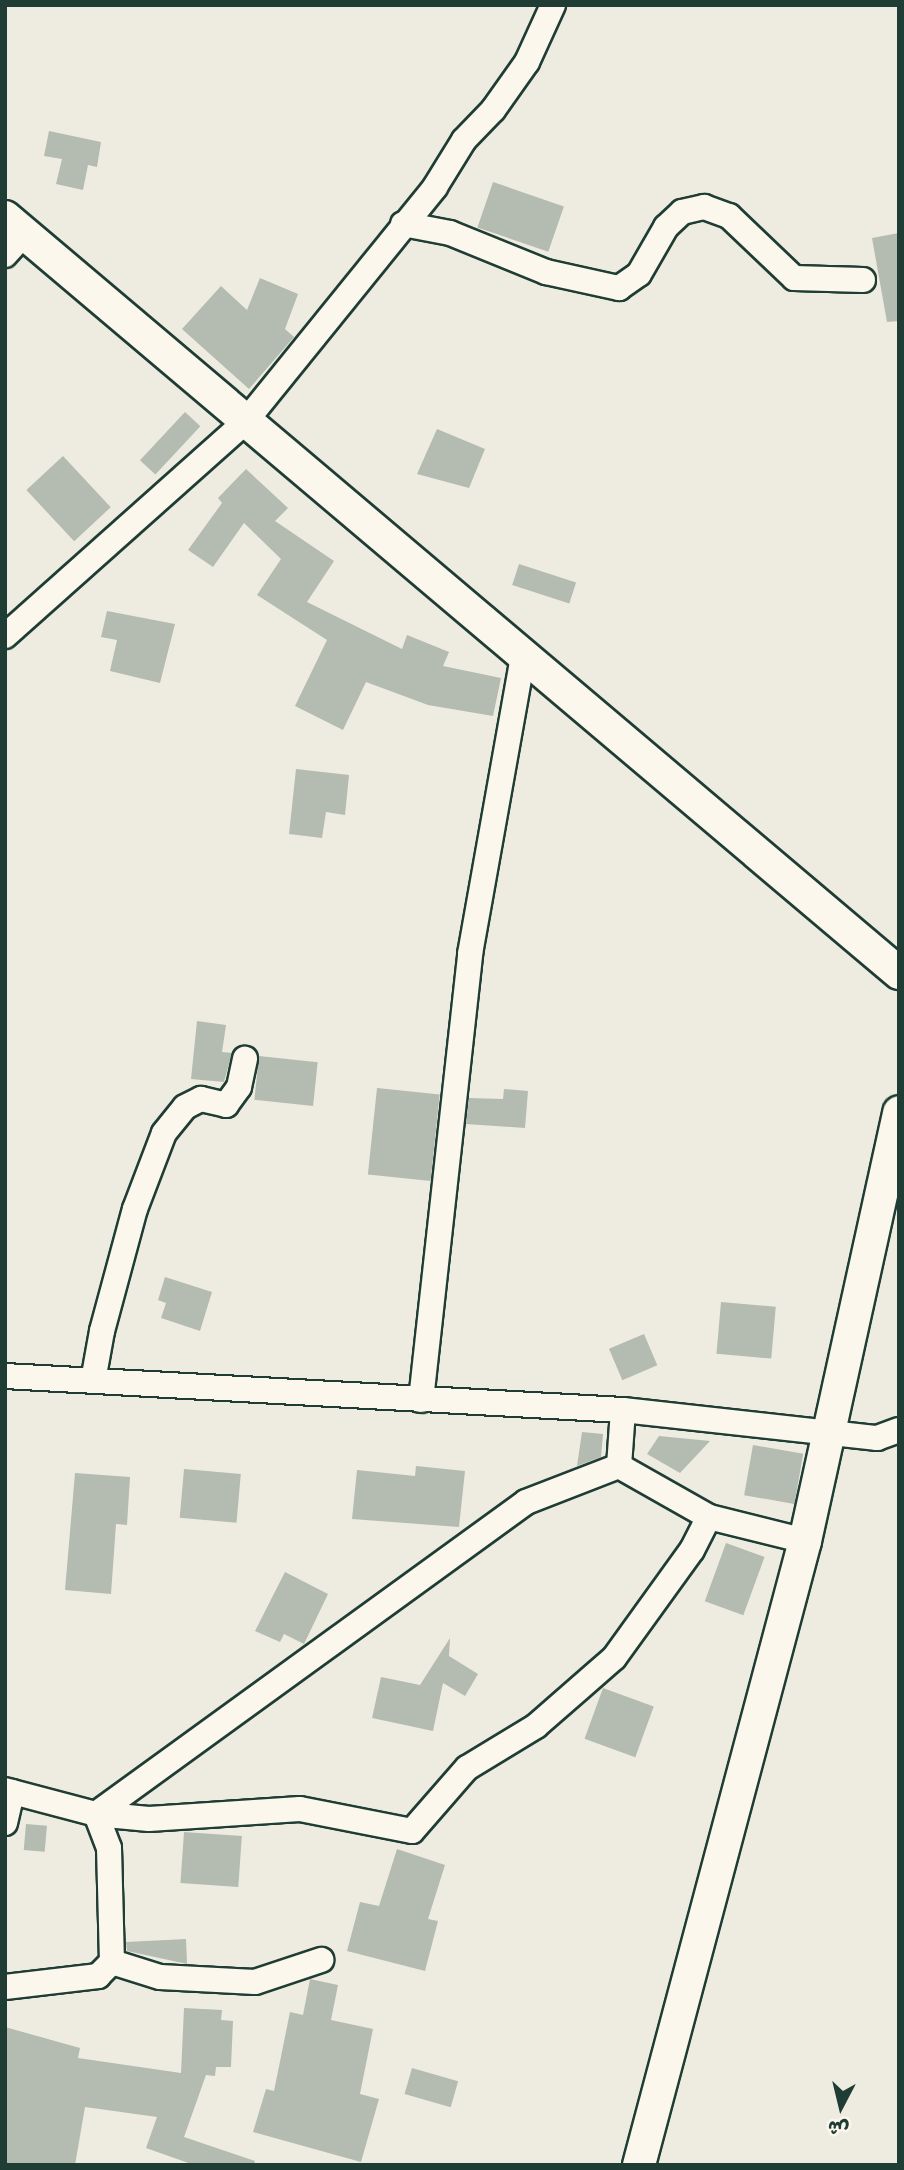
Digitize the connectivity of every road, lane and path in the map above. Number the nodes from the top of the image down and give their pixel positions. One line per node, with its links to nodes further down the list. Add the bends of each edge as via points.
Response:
1 (552, 5): 2 (street, via 527,62)
2 (403, 224): 4 (street, via 450,233 547,272 619,288 639,274 666,227 681,212 704,207 729,216 794,278); 5 (street)
3 (12, 235): 5 (street)
4 (863, 280)
5 (245, 422): 6 (street); 7 (street)
6 (5, 636)
7 (523, 656): 8 (street); 13 (street, via 470,954)
8 (899, 973)
9 (245, 1059): 12 (street, via 239,1087 226,1105 201,1099 185,1107 164,1133 135,1209)
10 (899, 1112): 15 (street)
11 (5, 1376): 12 (street)
12 (93, 1381): 13 (street)
13 (421, 1400): 14 (street)
14 (623, 1410): 15 (street); 17 (street)
15 (827, 1430): 16 (street, via 877,1438); 19 (street)
16 (899, 1430)
17 (619, 1466): 18 (street); 21 (street, via 526,1502)
18 (709, 1517): 19 (street); 21 (street, via 692,1550 614,1658 536,1726 467,1768 412,1831 300,1809 149,1819)
19 (805, 1541): 26 (street)
20 (9, 1791): 21 (street); 22 (street)
21 (96, 1814): 24 (street, via 109,1848)
22 (5, 1823)
23 (321, 1960): 24 (street, via 255,1982 160,1977)
24 (112, 1962): 25 (street, via 98,1976)
25 (5, 1987)
26 (639, 2165)

